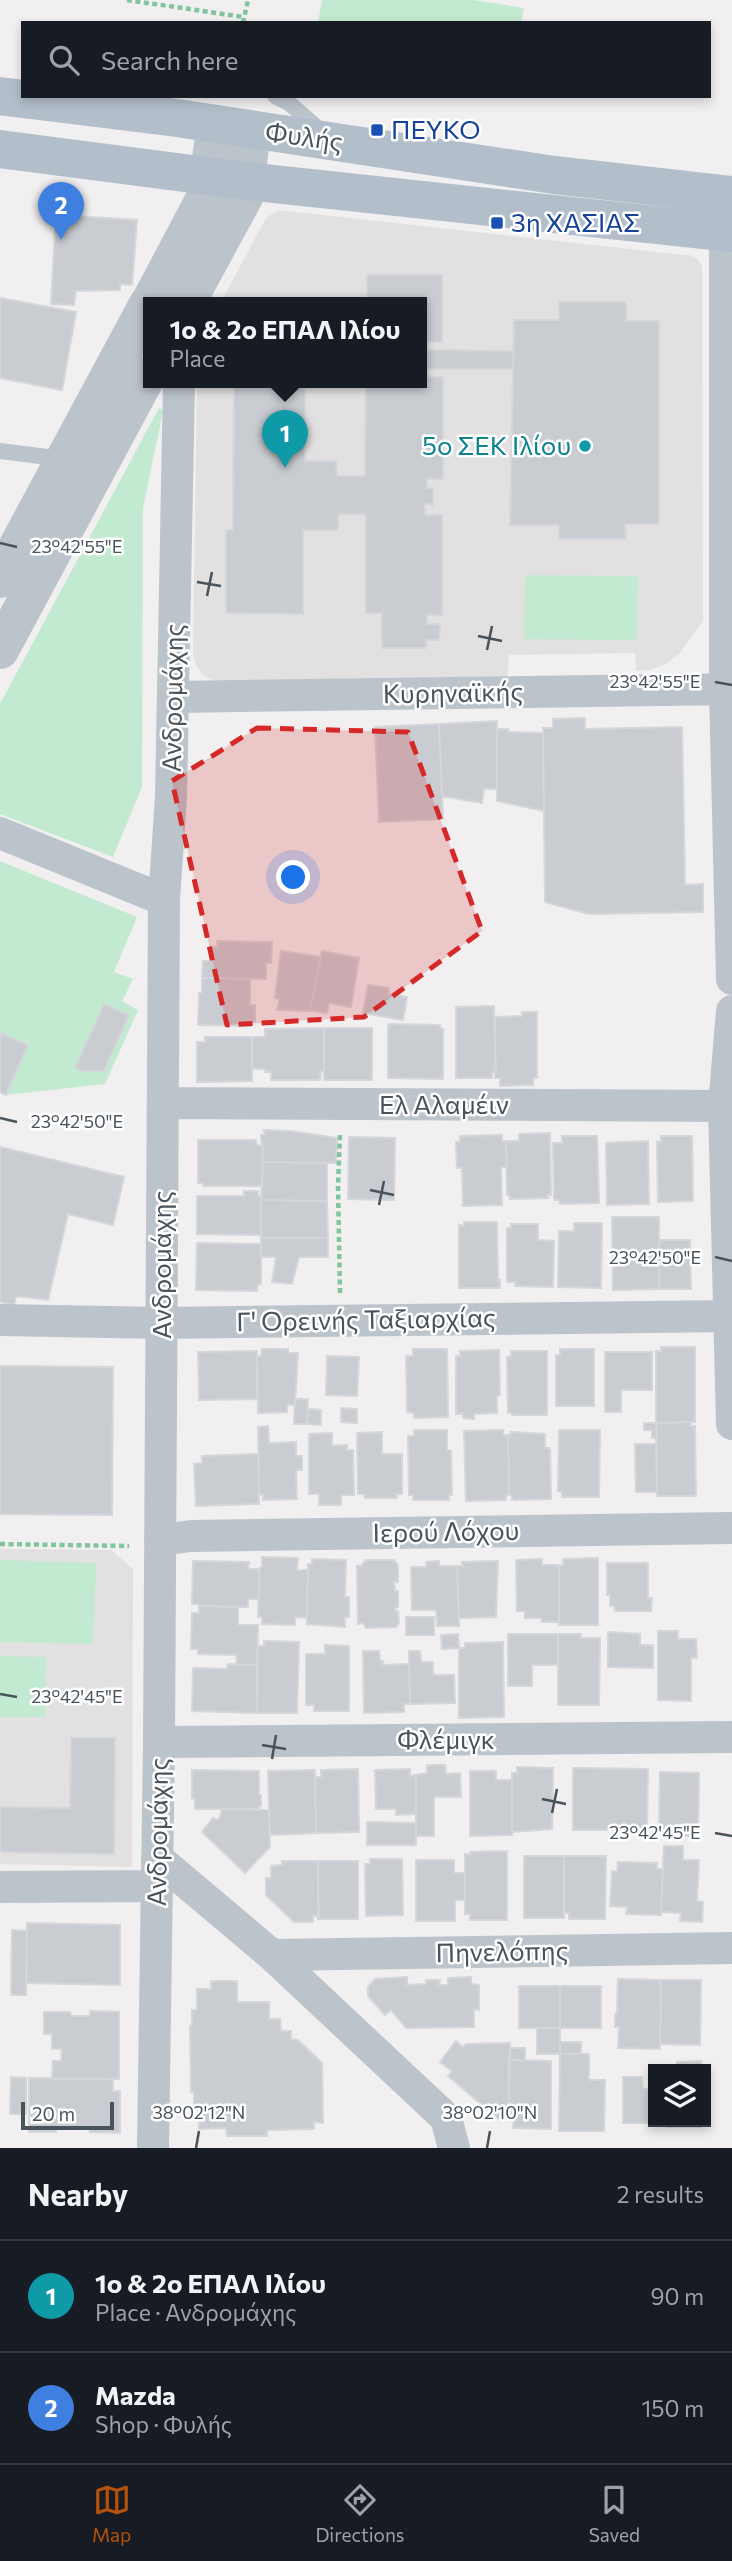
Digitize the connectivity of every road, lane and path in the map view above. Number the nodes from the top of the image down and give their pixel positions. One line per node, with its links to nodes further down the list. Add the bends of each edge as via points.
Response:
1 (127, 0): 3 (path)
2 (248, 0): 3 (path)
3 (243, 20)
4 (0, 96): 5 (main road, Φυλής)
5 (21, 97)
6 (40, 98): 8 (main road, Φυλής)
7 (279, 98): 10 (lane)
8 (99, 101): 9 (main road, Φυλής)
9 (234, 127): 10 (main road, Φυλής); 12 (street)
10 (331, 141): 13 (main road, Φυλής, via 554,175)
11 (0, 149): 12 (main road, Φυλής)
12 (228, 179): 14 (main road, Φυλής); 15 (street, via 205,198); 16 (street, via 244,197)
13 (732, 195)
14 (728, 233): 22 (street)
15 (152, 297)
16 (190, 297)
17 (143, 314): 21 (street)
18 (143, 385): 24 (street)
19 (179, 388): 26 (street, Ανδρομάχης)
20 (0, 451): 21 (lane)
21 (65, 460): 23 (street)
22 (729, 478): 25 (street)
23 (0, 579)
24 (0, 650)
25 (729, 689): 26 (street, Κυρηναϊκής); 29 (street)
26 (174, 697): 28 (street, Ανδρομάχης)
27 (0, 833): 28 (street)
28 (164, 900): 32 (street, Ανδρομάχης)
29 (732, 914): 30 (street)
30 (732, 979)
31 (732, 1011): 33 (street)
32 (163, 1103): 33 (street, Ελ Αλαμέιν); 38 (street, Ανδρομάχης)
33 (724, 1105): 35 (street)
34 (340, 1122): 36 (path)
35 (731, 1316): 36 (street, Γ' Ορεινής Ταξιαρχίας); 39 (street)
36 (340, 1320): 38 (street, Γ' Ορεινής Ταξιαρχίας)
37 (0, 1321): 38 (street, Γ' Ορεινής Ταξιαρχίας)
38 (162, 1322): 41 (street, Ανδρομάχης)
39 (732, 1424)
40 (732, 1528): 41 (street, Ιερού Λόχου)
41 (160, 1540): 42 (path, via 132,1546); 44 (street, Ανδρομάχης)
42 (0, 1544)
43 (732, 1737): 44 (street, Φλέμιγκ)
44 (159, 1742): 45 (street, Ανδρομάχης)
45 (157, 1872): 46 (street); 48 (street); 49 (street, Ανδρομάχης)
46 (0, 1887)
47 (732, 1948): 48 (street, Πηνελόπης)
48 (272, 1955): 50 (street, via 446,2118)
49 (153, 2148)
50 (454, 2148)

